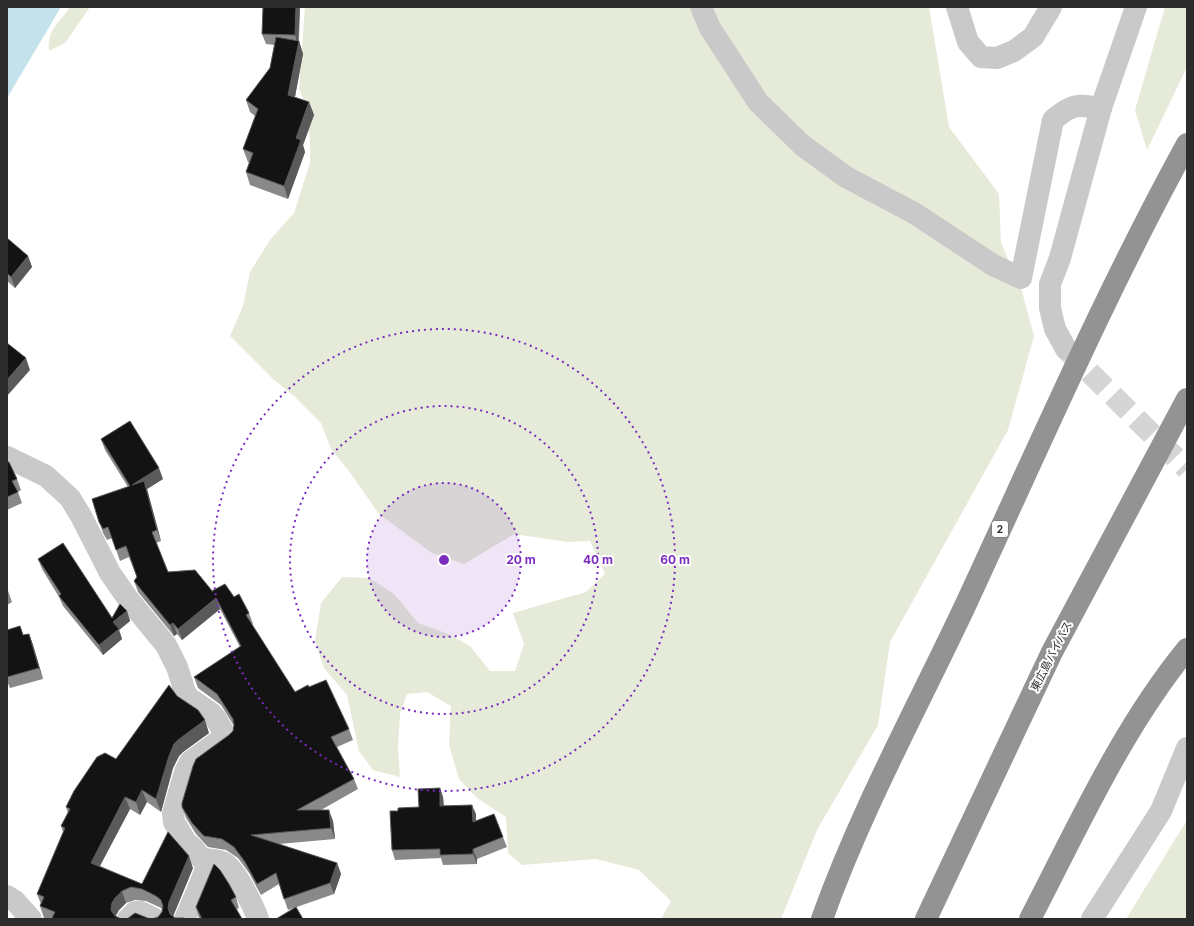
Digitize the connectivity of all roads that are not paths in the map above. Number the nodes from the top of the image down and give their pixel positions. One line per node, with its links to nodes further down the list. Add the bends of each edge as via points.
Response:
1 (701, 7): 5 (street, via 710,28 758,102 802,145 846,177 914,212 993,265 1021,278 1053,120 1064,110 1080,105)
2 (957, 7): 3 (street, via 968,42 981,57 997,58 1014,51 1033,37)
3 (1051, 7)
4 (1136, 7): 5 (street)
5 (1100, 108): 7 (street, via 1060,258 1050,284 1050,308 1055,329)
6 (1187, 144): 20 (highway, 2, via 1120,272 960,616 887,764 854,837)
7 (1066, 349)
8 (1187, 398): 21 (highway, 東広島バイパス, via 1052,652)
9 (7, 457): 12 (street, via 46,476 70,498 110,573 166,645 177,667 184,692 211,713 224,731 226,736 190,762 173,813 174,822 186,842)
10 (1187, 649): 22 (highway, via 1142,710)
11 (1187, 748): 23 (street, via 1161,811)
12 (208, 860): 17 (street); 18 (street, via 210,891); 19 (street, via 224,863 233,869)
13 (7, 896): 14 (street)
14 (31, 919)
15 (128, 919): 16 (street, via 135,912)
16 (155, 919)
17 (185, 919)
18 (200, 919)
19 (258, 919)
20 (822, 919)
21 (926, 919)
22 (1030, 919)
23 (1092, 919)

